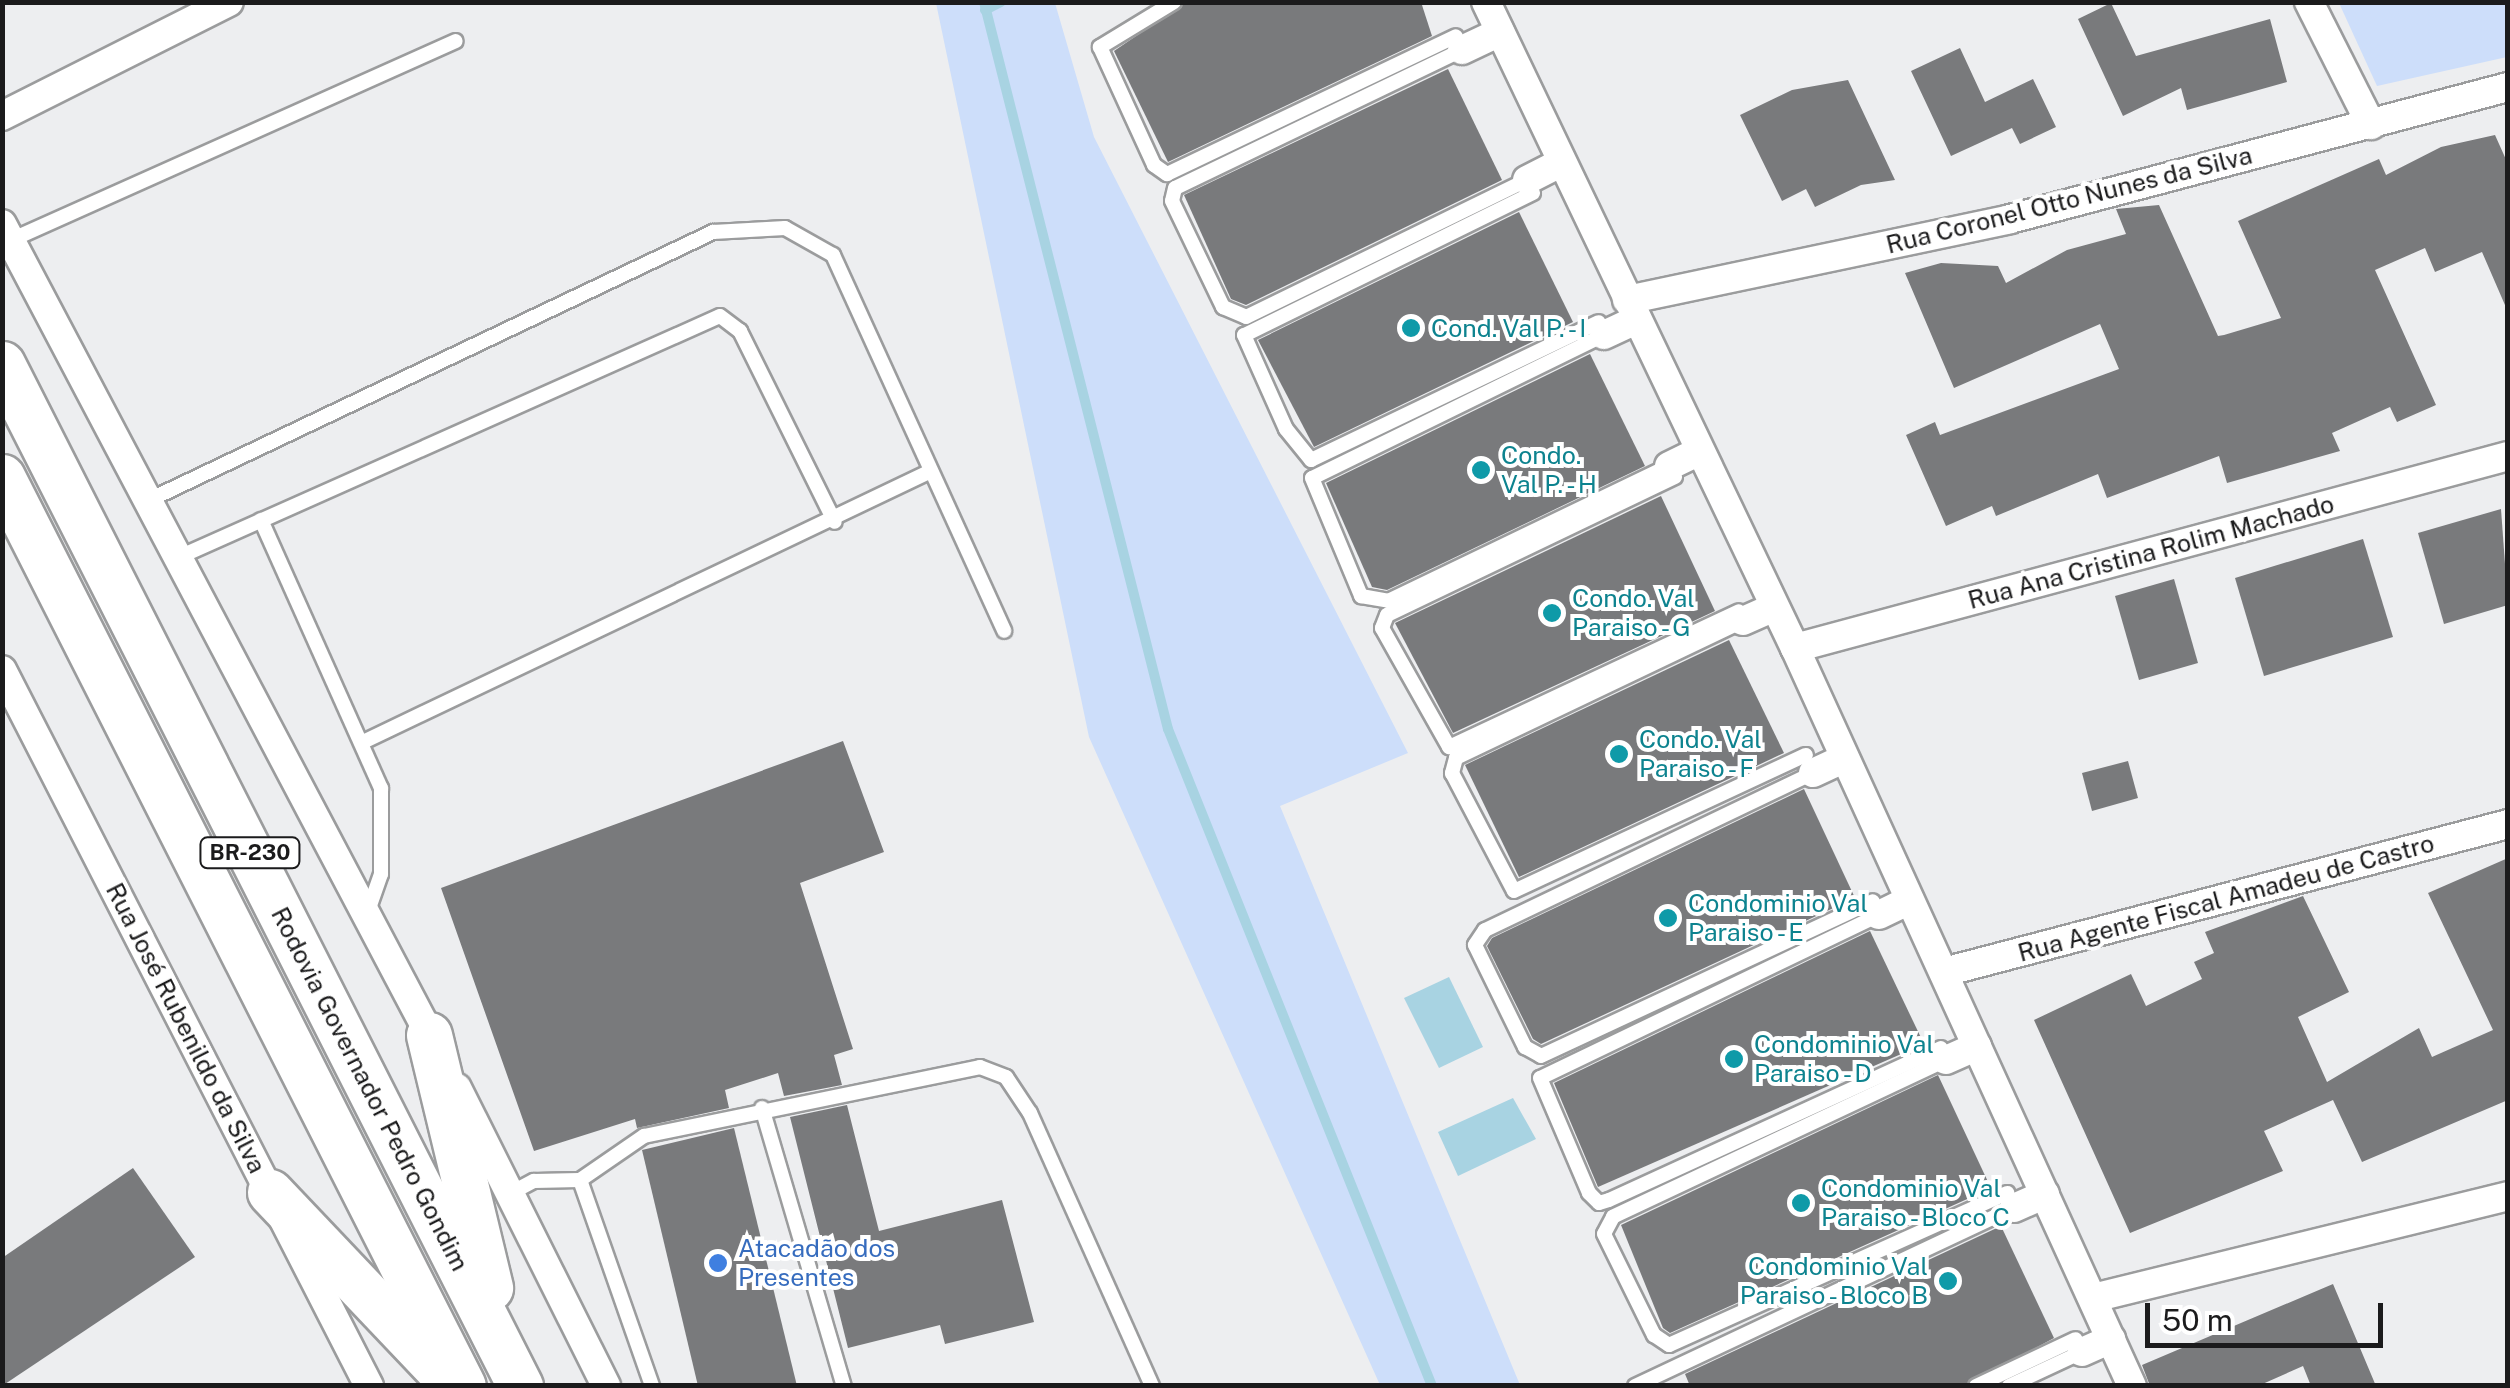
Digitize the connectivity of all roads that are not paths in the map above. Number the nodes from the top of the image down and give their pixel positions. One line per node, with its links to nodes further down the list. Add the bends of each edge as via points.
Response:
1 (229, 2): 8 (street)
2 (1174, 2): 6 (lane, via 1100,47 1154,165 1167,174)
3 (2308, 2): 9 (street)
4 (1493, 18): 6 (street); 10 (street)
5 (456, 42): 12 (lane)
6 (1459, 43): 11 (lane, via 1175,188 1172,201 1223,307 1246,317)
7 (2508, 87): 9 (street, Rua Coronel Otto Nunes da Silva)
8 (2, 116)
9 (2371, 125): 13 (street, Rua Coronel Otto Nunes da Silva)
10 (1565, 169): 11 (street); 13 (street)
11 (1530, 187): 14 (lane, via 1244,335 1286,430 1311,460)
12 (7, 232): 21 (street)
13 (1631, 309): 14 (street, Rua Coronel Otto Nunes da Silva); 17 (street)
14 (1602, 329): 19 (lane, via 1312,478 1361,596 1388,601)
15 (2, 364): 51 (highway, Rodovia Governador Pedro Gondim / BR-230)
16 (2508, 456): 28 (street, Rua Ana Cristina Rolim Machado)
17 (1703, 457): 19 (street); 25 (street)
18 (931, 470): 21 (lane, via 833,256 785,228 714,232); 23 (lane); 27 (lane)
19 (1672, 472): 26 (lane, via 1387,615 1382,628 1449,748)
20 (2, 477): 52 (highway, Rodovia Governador Pedro Gondim / BR-230)
21 (148, 501): 24 (street)
22 (262, 520): 23 (lane, via 720,316 740,331); 24 (lane); 30 (lane)
23 (835, 522): 30 (lane)
24 (178, 558): 36 (street)
25 (1772, 602): 26 (street); 28 (street)
26 (1741, 616): 32 (lane, via 1456,758 1452,773 1514,891)
27 (1004, 631)
28 (1795, 648): 31 (street)
29 (2, 670): 44 (street, Rua José Rubenildo da Silva)
30 (362, 742): 36 (lane, via 381,788 383,826 381,874)
31 (1841, 750): 32 (street); 34 (street)
32 (1809, 764): 35 (lane, via 1484,930 1475,946 1525,1047 1542,1056)
33 (2508, 824): 37 (street, Rua Agente Fiscal Amadeu de Castro)
34 (1908, 894): 35 (street); 37 (street)
35 (1876, 908): 40 (lane, via 1540,1078 1589,1192 1599,1203 1609,1200)
36 (367, 915): 38 (street)
37 (1944, 972): 39 (street)
38 (429, 1035): 45 (street); 51 (highway)
39 (1974, 1040): 40 (street); 43 (street)
40 (1944, 1054): 47 (lane, via 1613,1217 1604,1234 1654,1335 1669,1345)
41 (762, 1108): 42 (lane, via 644,1136); 56 (lane); 57 (lane, via 980,1067 1006,1077)
42 (580, 1180): 45 (lane, via 534,1181); 55 (lane)
43 (2042, 1186): 47 (street); 48 (street)
44 (270, 1192): 52 (highway); 53 (street, Rua José Rubenildo da Silva)
45 (510, 1193): 54 (street)
46 (2508, 1196): 48 (street)
47 (2011, 1201): 58 (lane)
48 (2093, 1298): 49 (street)
49 (2108, 1332): 50 (street); 61 (street)
50 (2079, 1346): 59 (lane); 60 (lane)
51 (508, 1362)
52 (457, 1381)
53 (369, 1386)
54 (606, 1386)
55 (652, 1386)
56 (844, 1386)
57 (1152, 1386)
58 (1635, 1386)
59 (1976, 1386)
60 (2009, 1386)
61 (2132, 1386)

